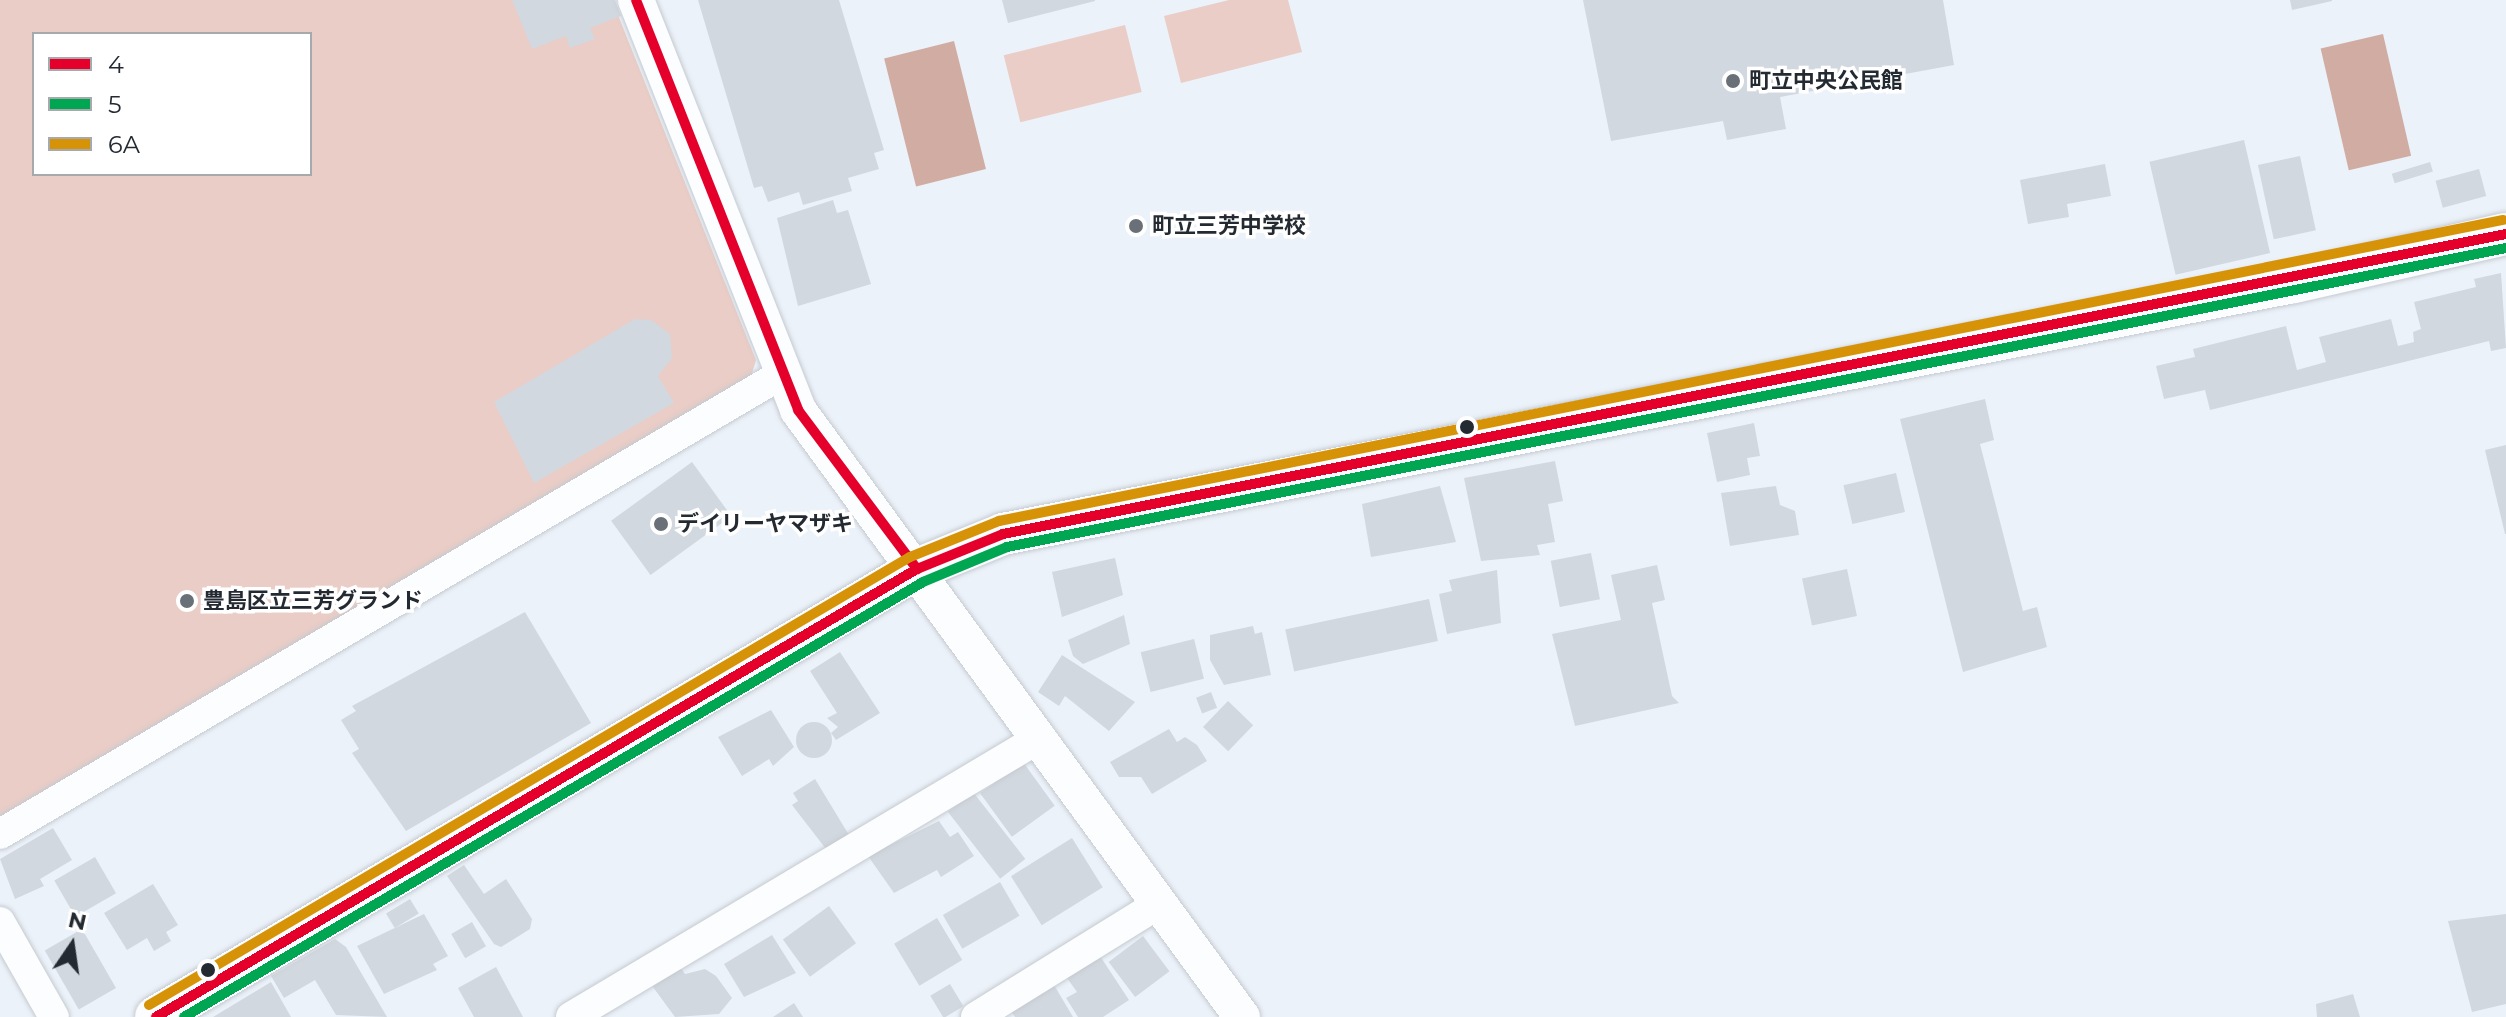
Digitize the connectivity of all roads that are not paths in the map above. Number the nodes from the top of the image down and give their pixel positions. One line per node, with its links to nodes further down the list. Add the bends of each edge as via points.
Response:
1 (636, 0): 3 (street)
2 (2506, 234): 4 (main road, via 2294,282 1049,521)
3 (784, 373): 4 (street, via 798,410); 6 (street)
4 (917, 569): 5 (street); 11 (main road)
5 (1041, 737): 7 (street); 12 (street)
6 (0, 834)
7 (1160, 903): 9 (street); 13 (street)
8 (0, 922): 10 (street)
9 (990, 1014)
10 (54, 1017)
11 (156, 1017)
12 (571, 1017)
13 (1242, 1017)

